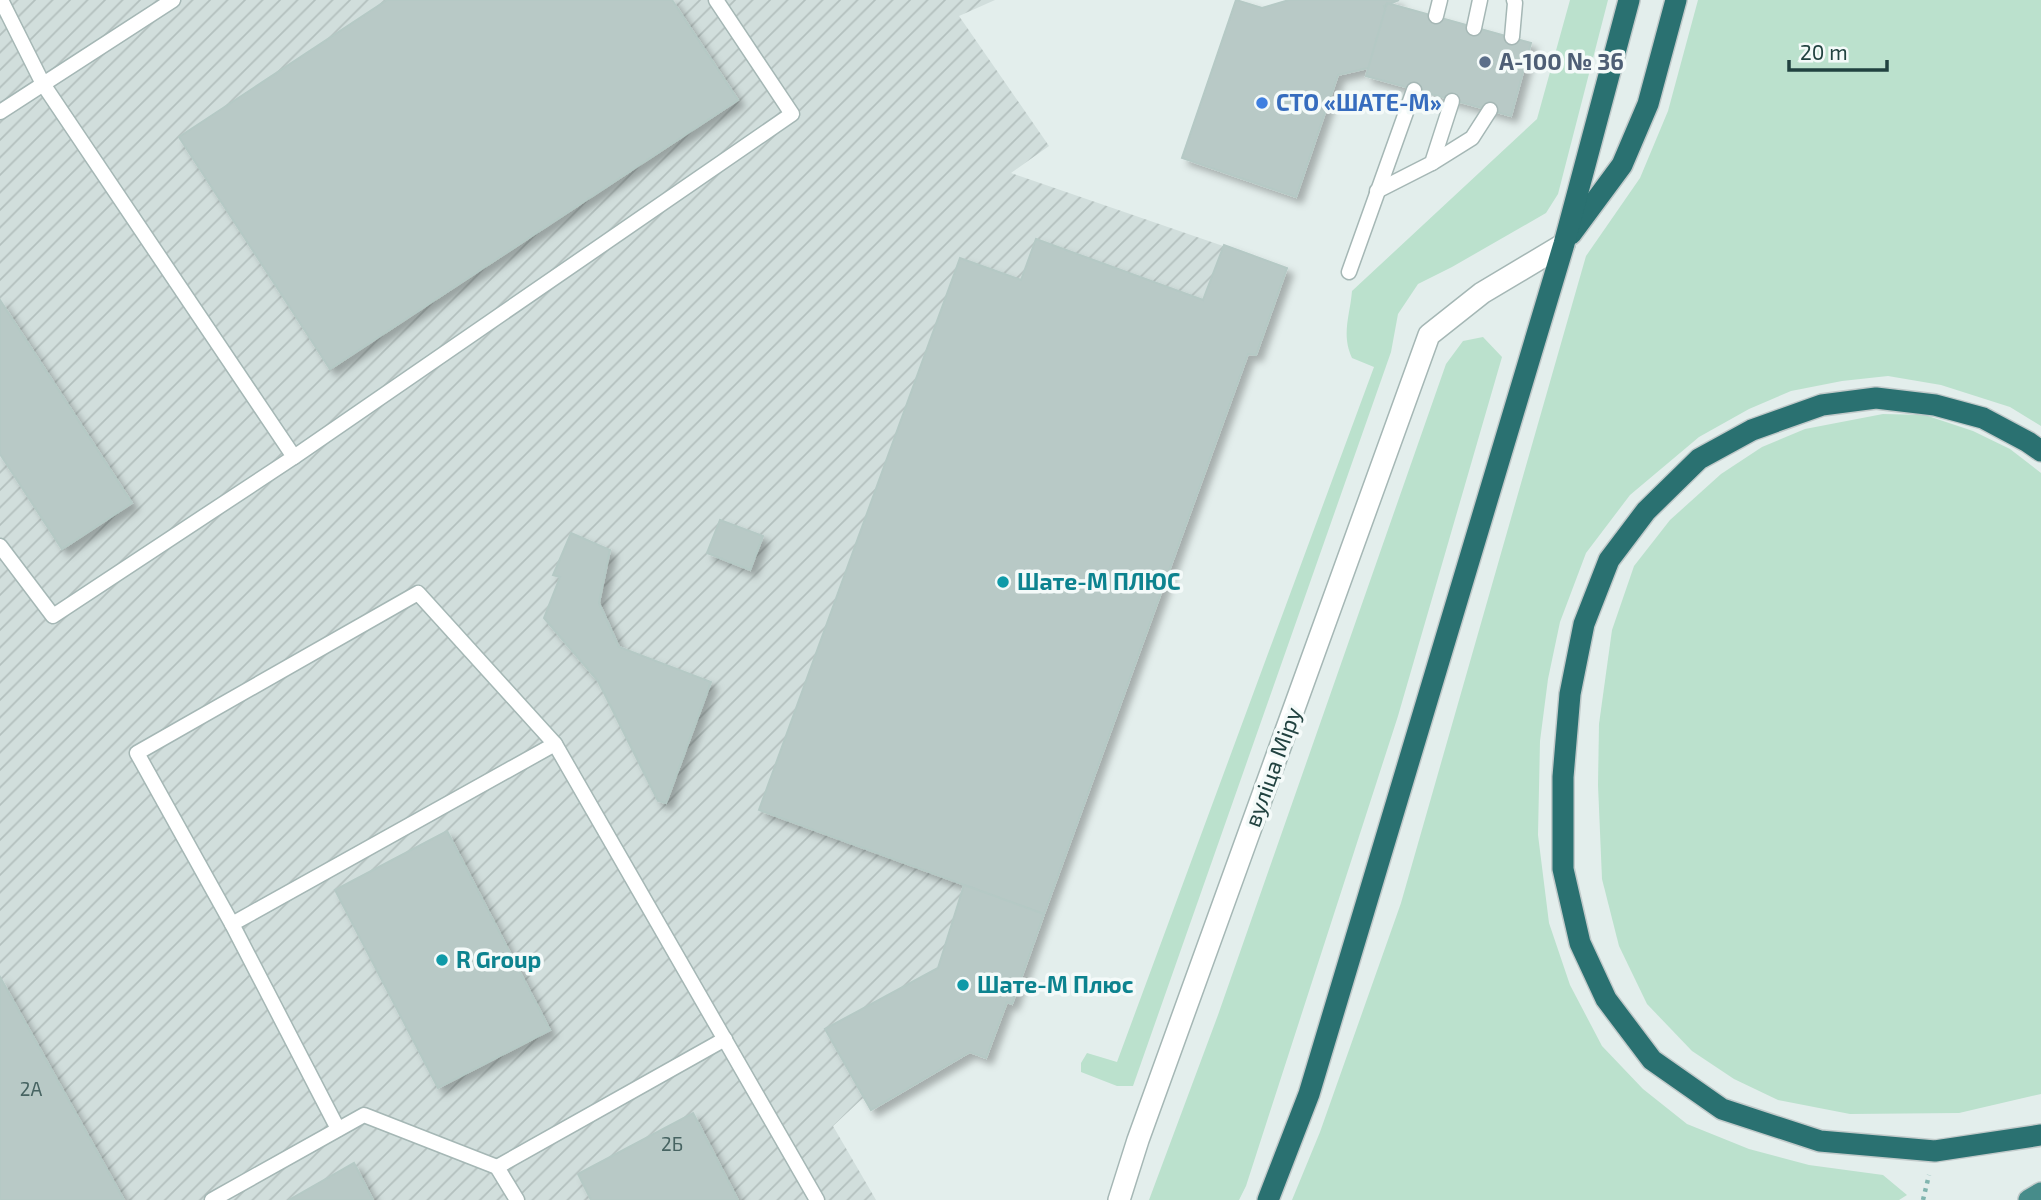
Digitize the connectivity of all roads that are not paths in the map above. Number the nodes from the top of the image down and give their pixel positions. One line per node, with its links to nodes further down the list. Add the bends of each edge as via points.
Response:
1 (1, 0): 12 (lane)
2 (173, 0): 12 (lane)
3 (716, 0): 22 (lane, via 792,114)
4 (1440, 0): 9 (lane)
5 (1480, 0): 10 (lane)
6 (1514, 0): 11 (lane)
7 (1629, 0): 19 (highway)
8 (1675, 0): 19 (highway, via 1648,104 1622,165)
9 (1436, 16)
10 (1474, 28)
11 (1511, 37)
12 (43, 84): 16 (lane); 22 (lane)
13 (1414, 90): 18 (lane)
14 (1452, 101): 17 (lane)
15 (1490, 110): 17 (lane, via 1472,138)
16 (0, 112)
17 (1432, 163): 18 (lane)
18 (1377, 191): 20 (lane)
19 (1564, 244): 34 (street, вуліца Міру, via 1482,293 1429,335); 35 (highway, via 1309,1094)
20 (1349, 272)
21 (2041, 451): 28 (highway, via 1983,418 1935,405 1876,398 1822,405 1752,430 1699,459 1646,512 1609,560 1584,624 1570,694 1563,777 1563,869 1580,943 1606,999 1652,1060 1722,1109 1820,1141 1935,1151)
22 (293, 457): 23 (lane, via 53,616)
23 (0, 547)
24 (555, 744): 25 (lane); 25 (lane, via 418,593 137,753); 26 (lane)
25 (232, 924): 27 (lane)
26 (724, 1039): 29 (lane); 33 (lane)
27 (338, 1129): 29 (lane, via 363,1115); 31 (lane)
28 (2041, 1135)
29 (497, 1167): 32 (lane)
30 (2041, 1193): 36 (highway)
31 (212, 1200)
32 (517, 1200)
33 (817, 1200)
34 (1119, 1200)
35 (1268, 1200)
36 (2029, 1200)

